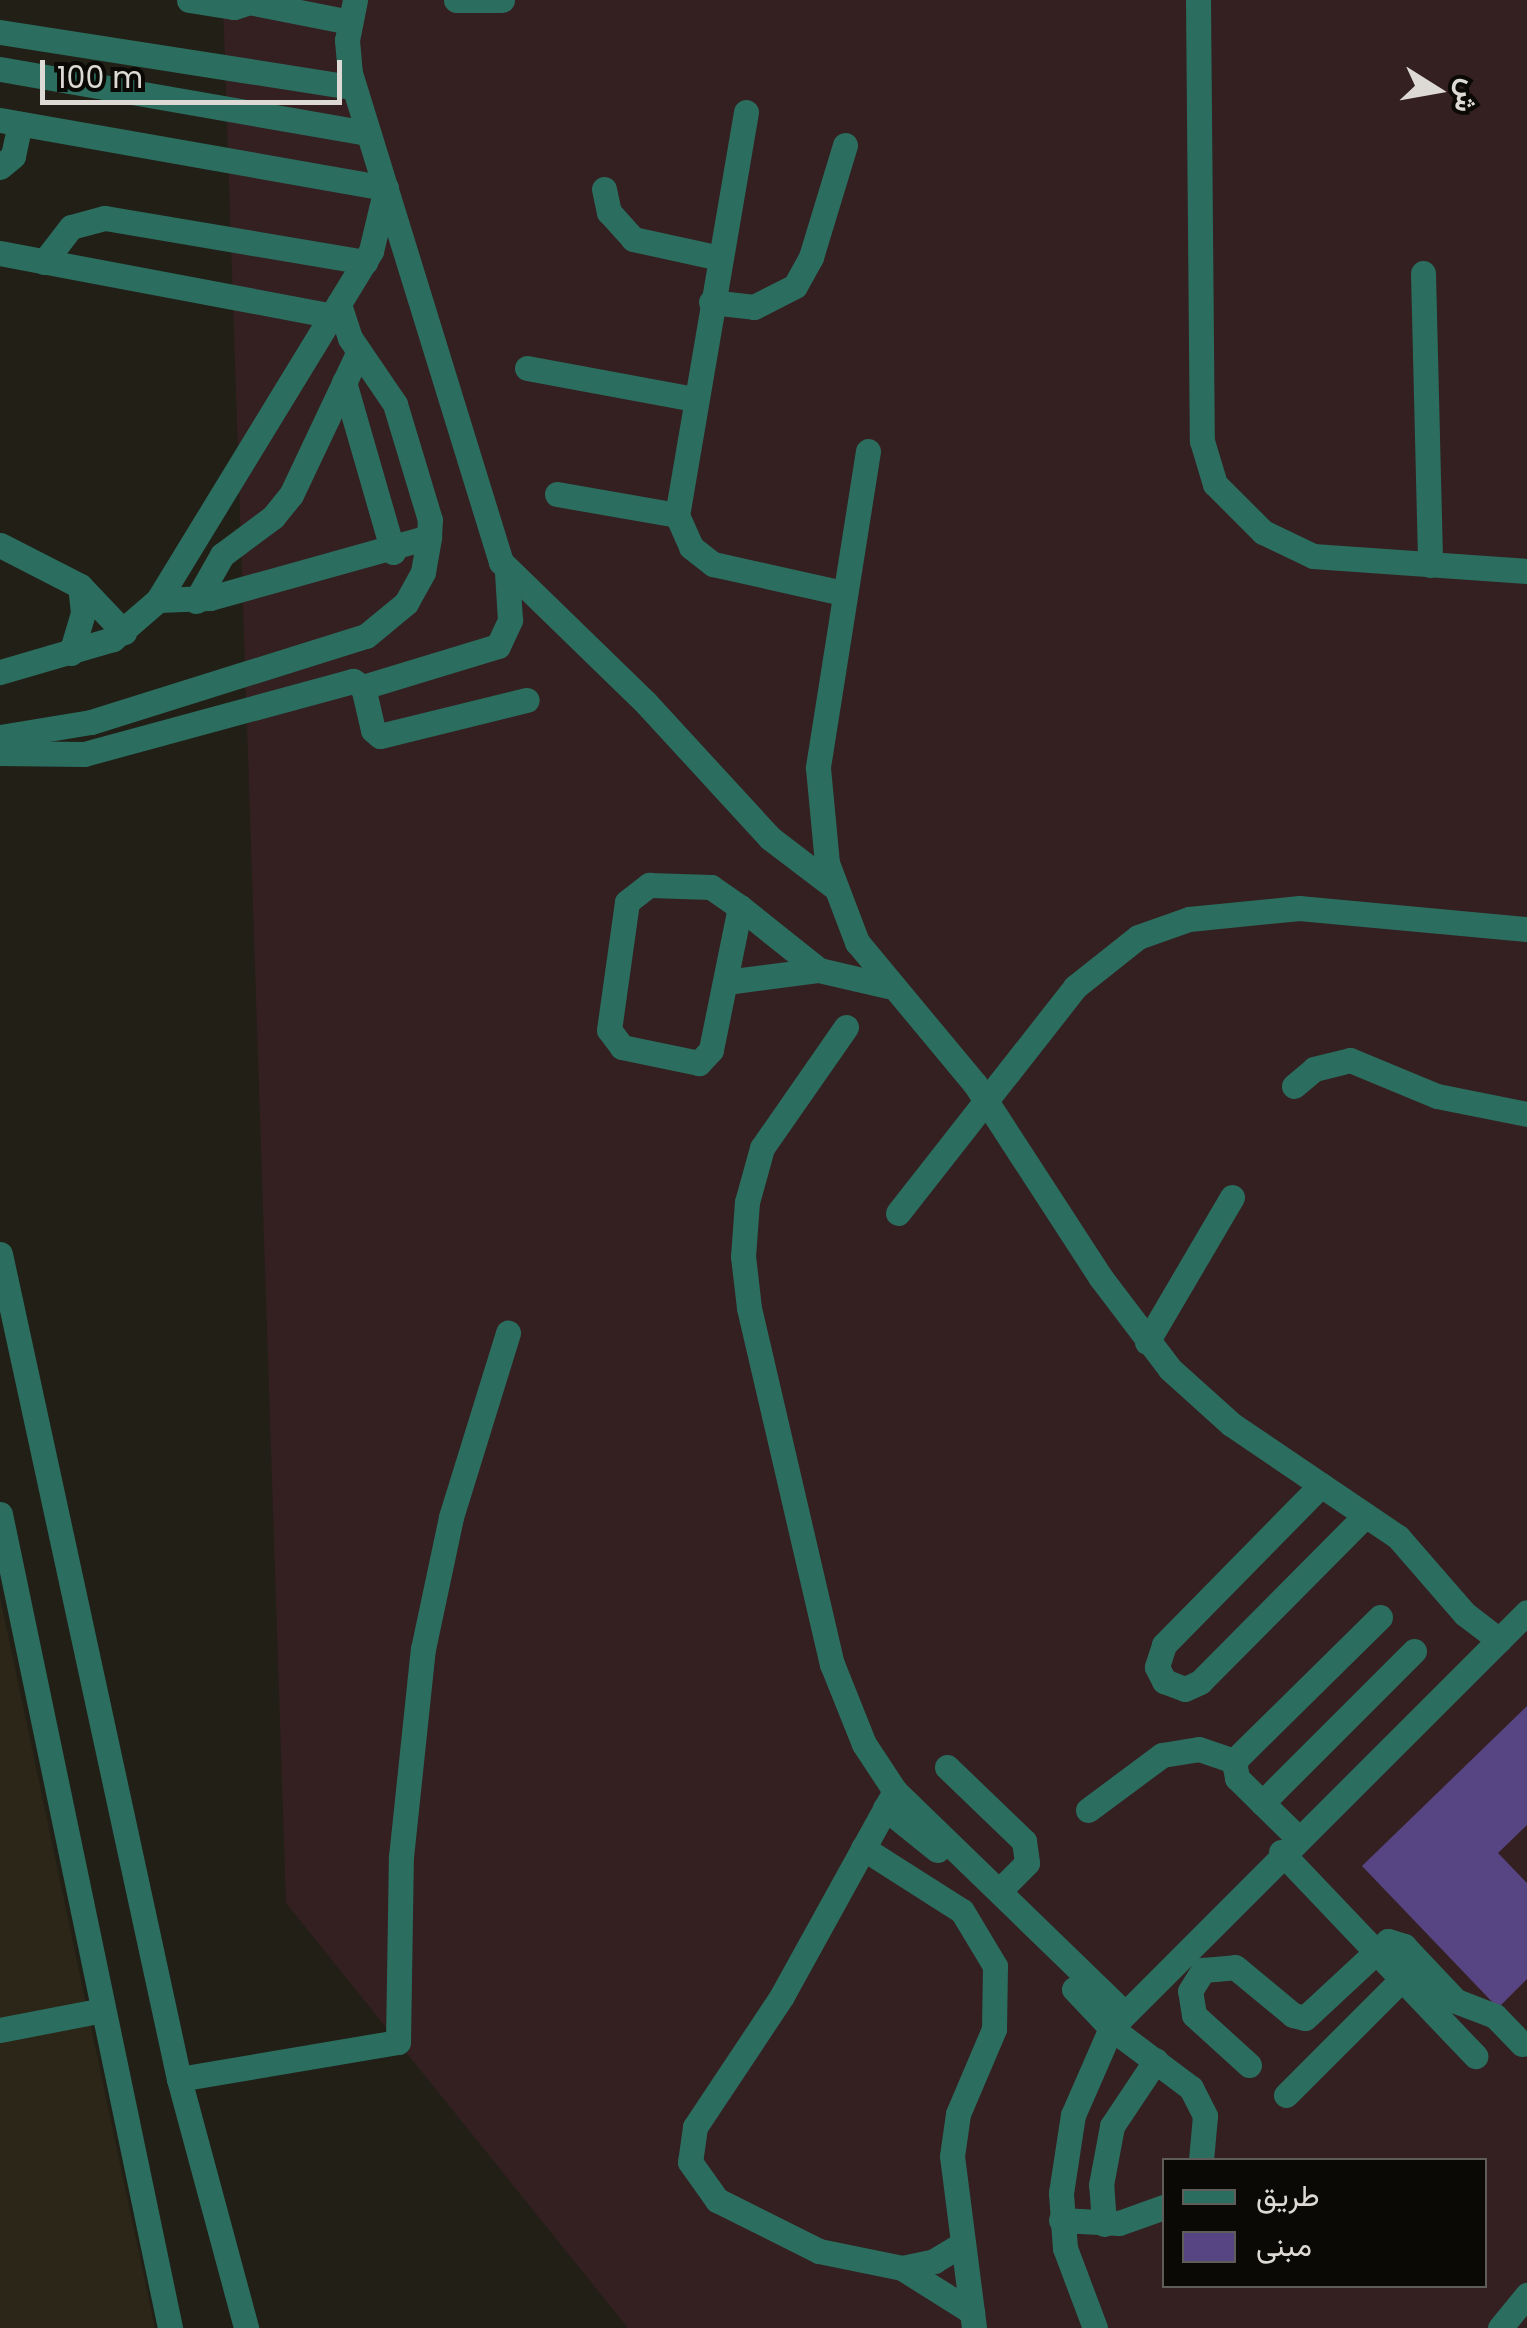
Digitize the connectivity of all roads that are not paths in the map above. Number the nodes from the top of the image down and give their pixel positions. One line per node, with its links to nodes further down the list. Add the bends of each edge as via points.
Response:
1 (189, 0): 5 (street)
2 (456, 0): 3 (street)
3 (502, 0)
4 (1198, 0): 35 (street, via 1202,441 1209,470 1234,507 1296,550 1332,560)
5 (235, 2): 6 (street)
6 (356, 9): 9 (street, via 346,51)
7 (0, 32): 9 (street)
8 (0, 69): 12 (street)
9 (354, 87): 12 (street)
10 (746, 112): 20 (street)
11 (10, 122): 14 (street, via 13,156); 15 (street)
12 (368, 133): 15 (street)
13 (844, 145): 23 (street, via 811,257 795,286 754,307)
14 (0, 167)
15 (386, 188): 17 (street); 19 (street)
16 (604, 189): 20 (street, via 609,212 632,238)
17 (406, 249): 19 (street); 37 (street)
18 (0, 254): 21 (street)
19 (368, 256): 21 (street, via 105,218 71,227); 24 (street)
20 (720, 258): 23 (street)
21 (44, 262): 24 (street)
22 (1423, 273): 35 (street)
23 (711, 302): 28 (street)
24 (336, 310): 25 (street); 40 (street)
25 (358, 353): 27 (street); 32 (street, via 395,404 430,520)
26 (527, 368): 28 (street)
27 (344, 382): 34 (street); 41 (street, via 283,506 222,555)
28 (694, 399): 31 (street)
29 (868, 451): 39 (street)
30 (557, 494): 31 (street)
31 (676, 515): 39 (street, via 691,547 714,564)
32 (428, 537): 34 (street); 47 (street, via 422,572 406,603 366,636 91,722)
33 (0, 545): 38 (street)
34 (392, 552): 41 (street)
35 (1430, 565): 36 (street)
36 (1527, 570)
37 (507, 572): 45 (street, via 510,620 498,646); 49 (street, via 646,702 770,838)
38 (80, 586): 42 (street); 43 (street, via 83,614)
39 (844, 593): 49 (street, via 818,768)
40 (158, 600): 41 (street); 42 (street)
41 (196, 602)
42 (124, 632): 43 (street)
43 (71, 653): 44 (street)
44 (0, 672)
45 (362, 687): 46 (street, via 380,736); 48 (street, via 350,682 84,754)
46 (527, 700)
47 (0, 736)
48 (0, 753)
49 (833, 886): 54 (street, via 857,942)
50 (740, 907): 52 (street); 53 (street); 53 (street, via 702,886 649,886 630,895 609,1019 614,1040 700,1064 711,1050)
51 (1527, 929): 57 (street, via 1341,908 1257,910 1163,926 1093,968)
52 (820, 970): 53 (street); 54 (street)
53 (726, 982)
54 (888, 986): 57 (street)
55 (846, 1027): 73 (street, via 762,1148 747,1202 743,1256 749,1308 832,1664)
56 (1294, 1086): 58 (street, via 1325,1064 1350,1060 1419,1090)
57 (988, 1102): 60 (street); 63 (street)
58 (1527, 1114)
59 (1232, 1197): 63 (street)
60 (898, 1214)
61 (0, 1254): 88 (street)
62 (508, 1334): 88 (street, via 451,1517 423,1649 402,1840 398,2042)
63 (1147, 1342): 64 (street, via 1231,1424)
64 (1321, 1485): 66 (street); 66 (street, via 1164,1645 1156,1667 1164,1682 1186,1689 1200,1682)
65 (0, 1514): 81 (street)
66 (1366, 1515): 69 (street, via 1412,1550 1465,1614)
67 (1527, 1612): 69 (street)
68 (1380, 1617): 71 (street)
69 (1498, 1640): 76 (street)
70 (1414, 1651): 74 (street)
71 (1234, 1761): 74 (street, via 1237,1778); 75 (street, via 1199,1749 1162,1755)
72 (947, 1767): 78 (street, via 1024,1841 1027,1862)
73 (890, 1800): 77 (street); 78 (street); 82 (street)
74 (1262, 1803): 76 (street)
75 (1088, 1810)
76 (1289, 1844): 79 (street); 82 (street)
77 (864, 1848): 94 (street, via 962,1912 995,1966 994,2029 954,2134); 95 (street, via 782,1996 695,2127 690,2162 708,2193 767,2230 819,2251)
78 (1001, 1889): 82 (street)
79 (1375, 1949): 80 (street); 84 (street, via 1399,1942 1456,2001 1495,2016); 87 (street, via 1305,2018 1292,2015 1236,1966 1203,1970 1190,1991 1194,2015)
80 (1402, 1980): 85 (street); 89 (street)
81 (103, 2010): 83 (street); 98 (street)
82 (1118, 2020): 86 (street); 92 (street, via 1074,2114)
83 (0, 2030)
84 (1522, 2044)
85 (1475, 2056)
86 (1156, 2060): 90 (street, via 1200,2101 1206,2133); 93 (street, via 1130,2091 1106,2146)
87 (1249, 2065)
88 (180, 2079): 99 (street)
89 (1286, 2095)
90 (1200, 2158)
91 (1162, 2209): 93 (street)
92 (1062, 2220): 93 (street); 100 (street, via 1072,2276)
93 (1104, 2224)
94 (962, 2244): 95 (street); 97 (street)
95 (902, 2268): 97 (street)
96 (1527, 2295): 101 (street)
97 (973, 2320)
98 (170, 2328)
99 (246, 2328)
100 (1095, 2328)
101 (1500, 2328)

